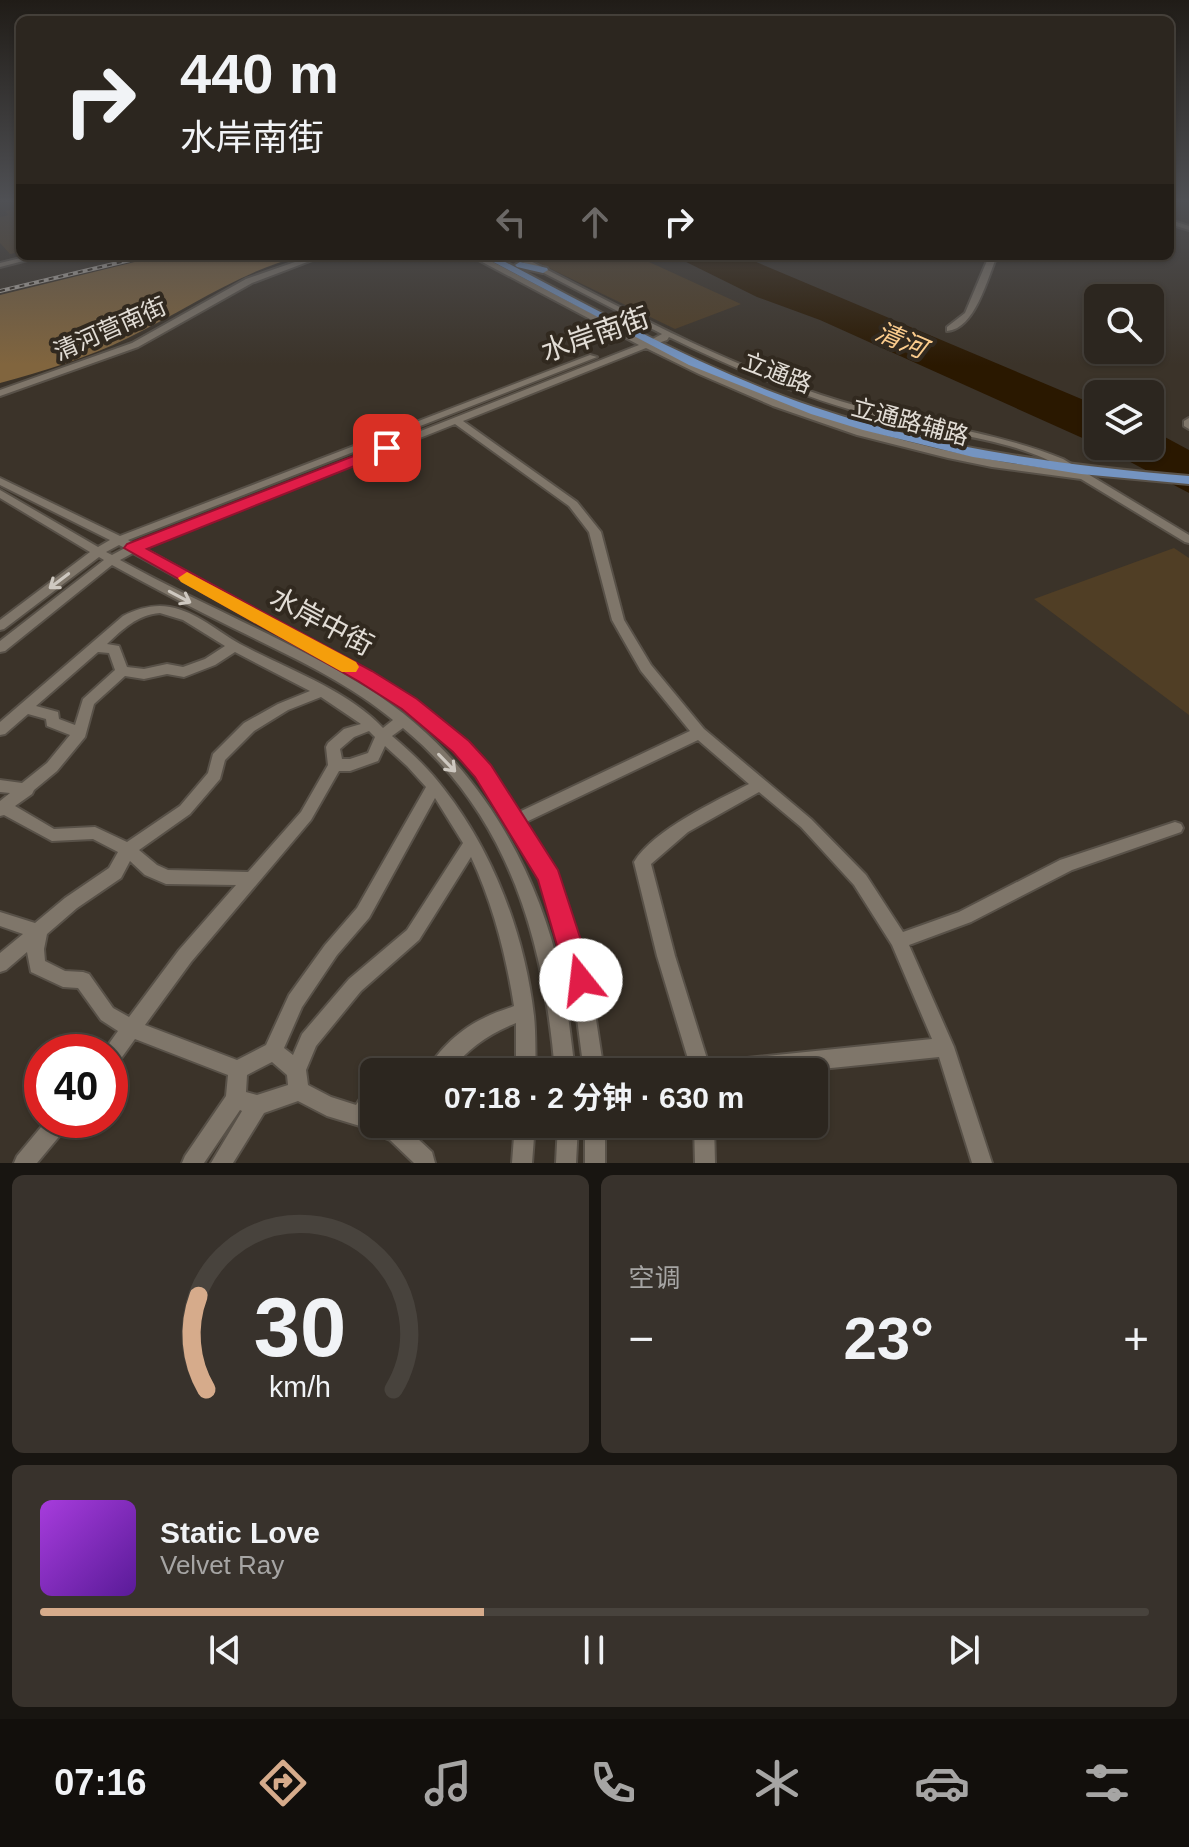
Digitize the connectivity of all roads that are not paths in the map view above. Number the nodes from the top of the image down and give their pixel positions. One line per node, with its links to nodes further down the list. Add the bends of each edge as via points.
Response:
1 (22, 260): 7 (street)
2 (308, 260): 12 (street, 清河营南街, via 249,281 125,349)
3 (483, 260): 9 (street)
4 (494, 260): 9 (main road, 立通路)
5 (518, 260): 8 (main road); 11 (main road, 立通路)
6 (991, 260): 10 (street, via 969,314)
7 (0, 265)
8 (543, 270): 11 (street, 立通路辅路)
9 (554, 294): 11 (main road, 立通路)
10 (950, 329)
11 (653, 338): 13 (street, 水岸南街); 14 (street, 立通路辅路, via 758,396); 15 (main road, 立通路, via 766,393); 16 (main road, 立通路, via 856,416); 22 (street, 水岸南街)
12 (0, 393)
13 (456, 420): 22 (street, 水岸南街); 35 (street, via 573,504 595,532 618,620 646,668)
14 (843, 425): 15 (main road); 16 (street, 立通路辅路, via 940,452)
15 (898, 435): 16 (main road, 立通路)
16 (1073, 469): 17 (main road, via 1100,465); 18 (main road); 21 (street)
17 (1189, 471)
18 (1189, 480)
19 (0, 481): 22 (street, 水岸中街)
20 (0, 493): 23 (street, 水岸中街)
21 (1189, 540)
22 (126, 544): 23 (street, 水岸南街); 42 (street, 水岸中街, via 410,704 483,771)
23 (104, 556): 24 (street, 水岸南街, one-way to 24); 27 (street, 水岸南街); 31 (street, 水岸中街, one-way to 31, via 342,681)
24 (0, 626)
25 (235, 646): 26 (street, via 183,614 161,609 143,610 127,619); 28 (street, via 184,672); 29 (street)
26 (96, 647): 28 (street, via 114,649); 30 (street)
27 (0, 648)
28 (122, 671): 34 (street, via 88,702)
29 (320, 692): 33 (street); 45 (street, via 249,727 218,758 215,775 185,810)
30 (25, 708): 32 (street); 34 (street, via 53,716 52,722)
31 (403, 720): 33 (street); 58 (street, 水岸中街, one-way to 58, via 470,788 528,888 554,975)
32 (0, 730)
33 (378, 731): 36 (street, via 373,757); 36 (street, via 349,733 333,747); 39 (street)
34 (80, 733): 40 (street)
35 (699, 733): 37 (street); 42 (street)
36 (335, 765): 46 (street, via 306,816)
37 (760, 785): 49 (street, via 806,823 860,880); 60 (street, via 682,827 642,862)
38 (0, 786): 40 (street)
39 (434, 786): 44 (street); 55 (street, via 363,913 295,1001)
40 (27, 790): 41 (street)
41 (2, 808): 45 (street, via 52,835 95,833)
42 (514, 821): 59 (street, 水岸中街, via 549,877 581,980)
43 (1175, 828): 49 (street, via 1066,865 965,917)
44 (471, 843): 51 (street, via 500,903); 63 (street, via 413,935 355,985 309,1040)
45 (128, 850): 46 (street, via 166,877); 48 (street, via 115,873)
46 (252, 879): 52 (street)
47 (0, 919): 48 (street)
48 (39, 932): 50 (street); 52 (street, via 37,966 63,979 83,980 107,1014)
49 (899, 941): 54 (street)
50 (0, 964)
51 (524, 1010): 56 (street, via 494,1022); 57 (street)
52 (131, 1029): 53 (street); 62 (street)
53 (127, 1034)
54 (945, 1047): 61 (street); 81 (street)
55 (273, 1051): 62 (street); 63 (street)
56 (448, 1058)
57 (526, 1058)
58 (563, 1058)
59 (592, 1058)
60 (698, 1058)
61 (828, 1059)
62 (238, 1070): 65 (street)
63 (296, 1070): 64 (street)
64 (299, 1091): 65 (street); 66 (street)
65 (246, 1102): 74 (street); 75 (street)
66 (360, 1118)
67 (45, 1138): 73 (street)
68 (402, 1138): 76 (street)
69 (524, 1138): 77 (street)
70 (567, 1138): 78 (street)
71 (595, 1138): 79 (street)
72 (704, 1138): 80 (street)
73 (24, 1163)
74 (192, 1163)
75 (221, 1163)
76 (425, 1163)
77 (522, 1163)
78 (566, 1163)
79 (595, 1163)
80 (705, 1163)
81 (982, 1163)

